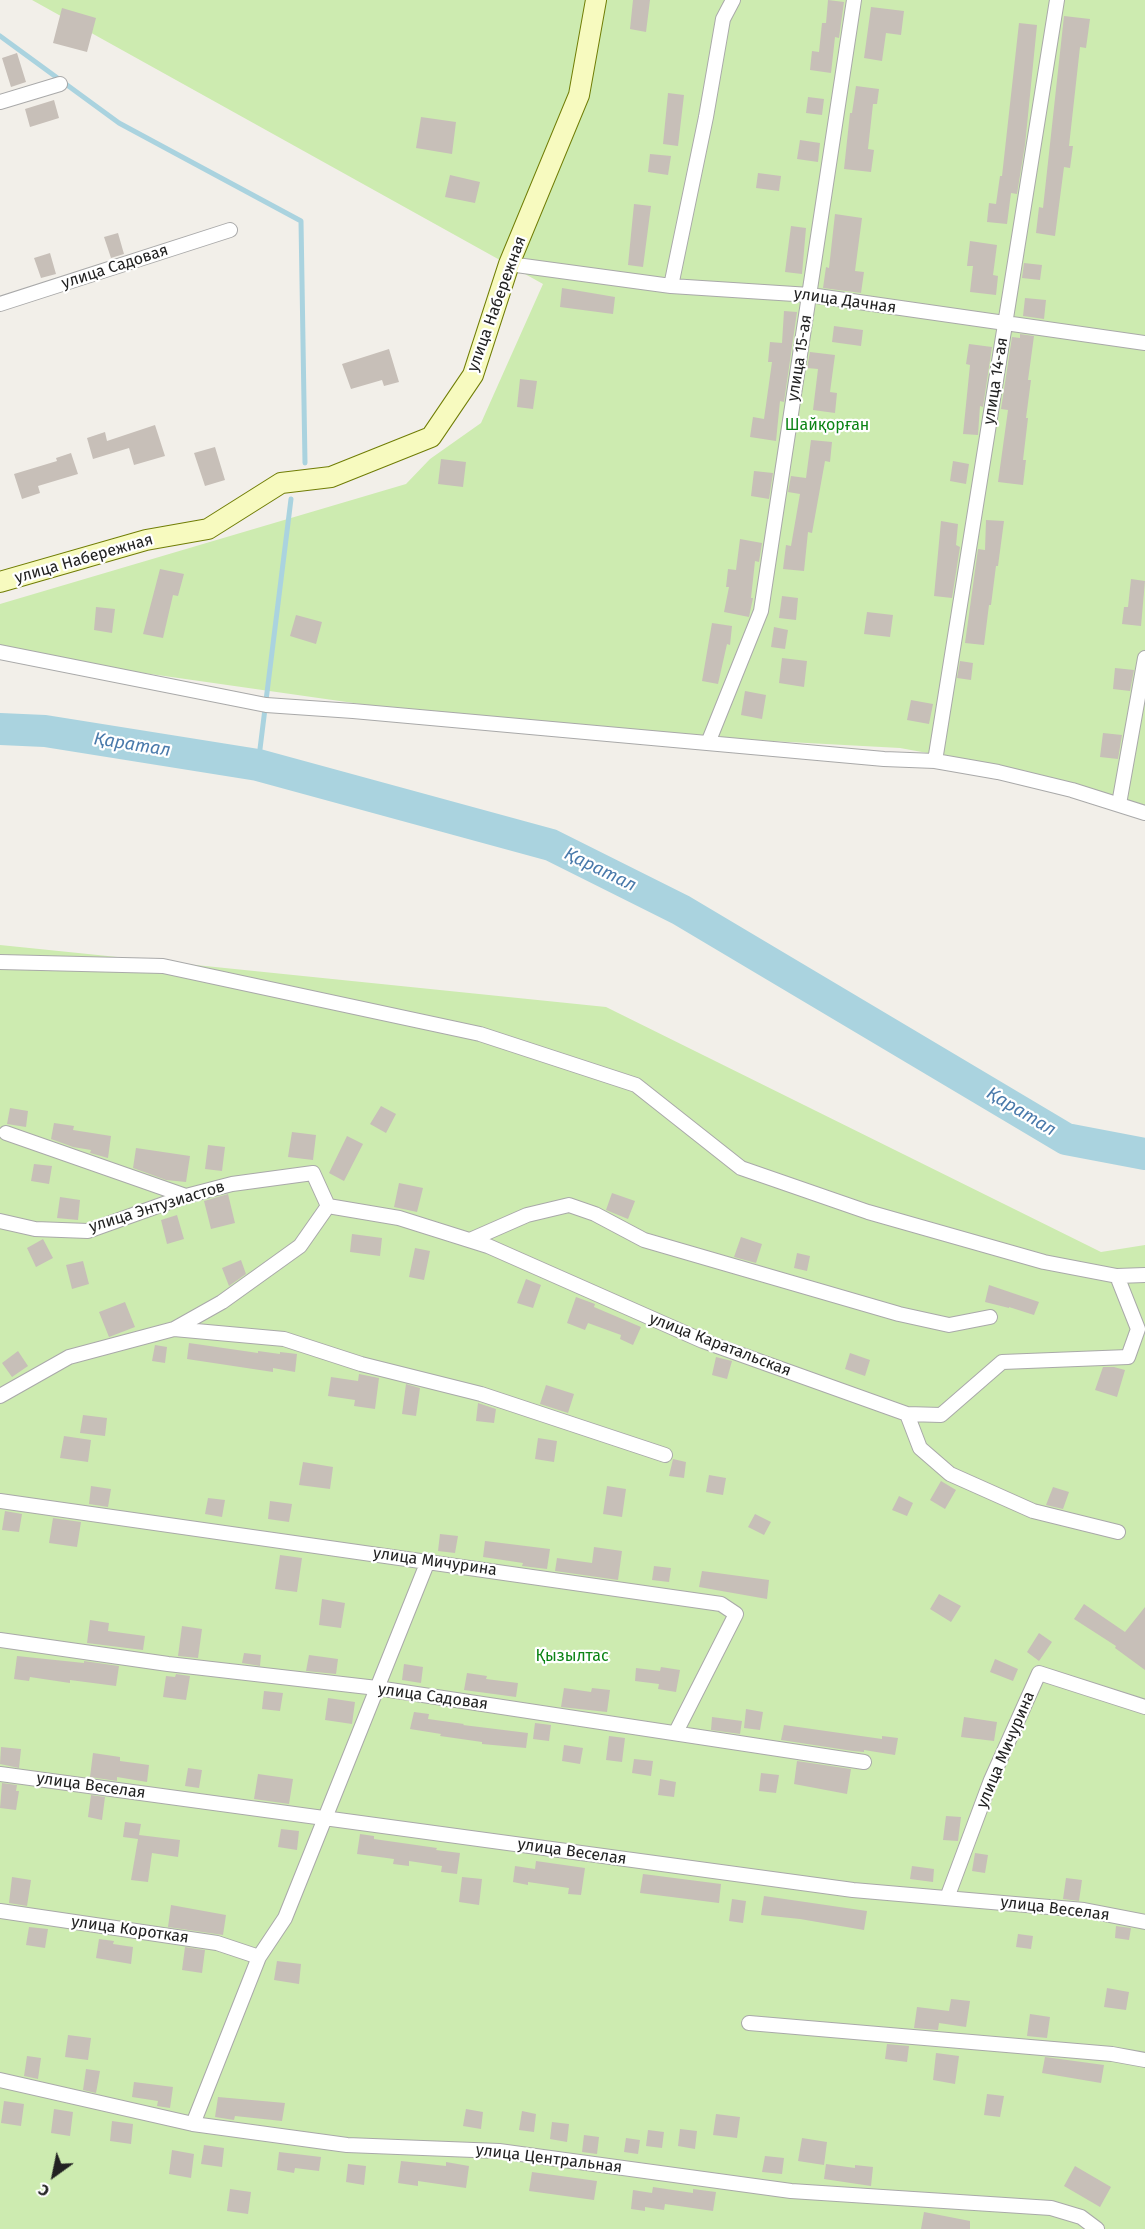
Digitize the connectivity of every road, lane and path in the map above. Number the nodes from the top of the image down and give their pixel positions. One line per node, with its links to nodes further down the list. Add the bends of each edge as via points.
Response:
1 (596, 0): 8 (street, улица Набережная, via 579,95)
2 (733, 0): 9 (street, via 723,19)
3 (854, 0): 10 (street, улица 15-ая)
4 (1057, 0): 12 (street, улица 14-ая)
5 (60, 84): 6 (street)
6 (0, 102)
7 (230, 230): 11 (street, улица Садовая)
8 (509, 264): 9 (street, улица Дачная); 14 (street, улица Набережная, via 472,375 431,437 332,477 281,483 207,530 146,540)
9 (671, 286): 10 (street, улица Дачная)
10 (810, 295): 12 (street, улица Дачная); 17 (street, улица 15-ая, via 761,611)
11 (0, 304)
12 (1005, 324): 13 (street, улица Дачная); 18 (street, улица 14-ая)
13 (1145, 344)
14 (0, 582)
15 (0, 652): 17 (street, via 243,702)
16 (1145, 658): 19 (street)
17 (708, 743): 18 (street)
18 (935, 761): 19 (street, via 998,772)
19 (1119, 804): 20 (street)
20 (1145, 813)
21 (0, 962): 28 (street, via 163,966 480,1034 636,1085 741,1168 868,1212 1044,1262)
22 (6, 1133): 23 (street)
23 (186, 1196): 24 (street, улица Энтузиастов, via 232,1184 313,1173); 25 (street, улица Энтузиастов, via 88,1231 35,1229)
24 (328, 1206): 26 (street, улица Каратальская, via 399,1218); 30 (street, via 300,1246 222,1302)
25 (0, 1221)
26 (470, 1240): 29 (street, via 527,1215 569,1205 644,1240 899,1314 949,1325); 32 (street, улица Каратальская, via 703,1341)
27 (1145, 1275): 28 (street)
28 (1118, 1276): 32 (street, улица Каратальская, via 1138,1329 1128,1357 1002,1362 942,1415)
29 (990, 1317)
30 (174, 1329): 31 (street, via 69,1357); 33 (street, via 284,1339 362,1364 481,1394)
31 (0, 1396)
32 (907, 1414): 35 (street, via 920,1448 950,1474 1034,1511)
33 (665, 1455)
34 (0, 1501): 36 (street, улица Мичурина)
35 (1118, 1532)
36 (428, 1561): 38 (street); 40 (street, улица Мичурина, via 721,1604 736,1614)
37 (0, 1640): 38 (street, улица Садовая)
38 (377, 1688): 40 (street, улица Садовая); 43 (street)
39 (1145, 1707): 44 (street, улица Мичурина, via 1039,1673 991,1780)
40 (676, 1732): 41 (street, улица Садовая)
41 (864, 1762)
42 (0, 1774): 43 (street, улица Веселая)
43 (325, 1817): 44 (street, улица Веселая, via 841,1888); 47 (street, via 285,1918)
44 (946, 1898): 46 (street, улица Веселая)
45 (0, 1911): 47 (street, улица Короткая, via 217,1943)
46 (1144, 1919)
47 (258, 1957): 51 (street)
48 (750, 2023): 49 (street)
49 (1145, 2060)
50 (0, 2080): 51 (street, улица Центральная)
51 (193, 2124): 52 (street, улица Центральная, via 347,2145 499,2151 791,2191 1051,2208 1081,2217)
52 (1097, 2229)

